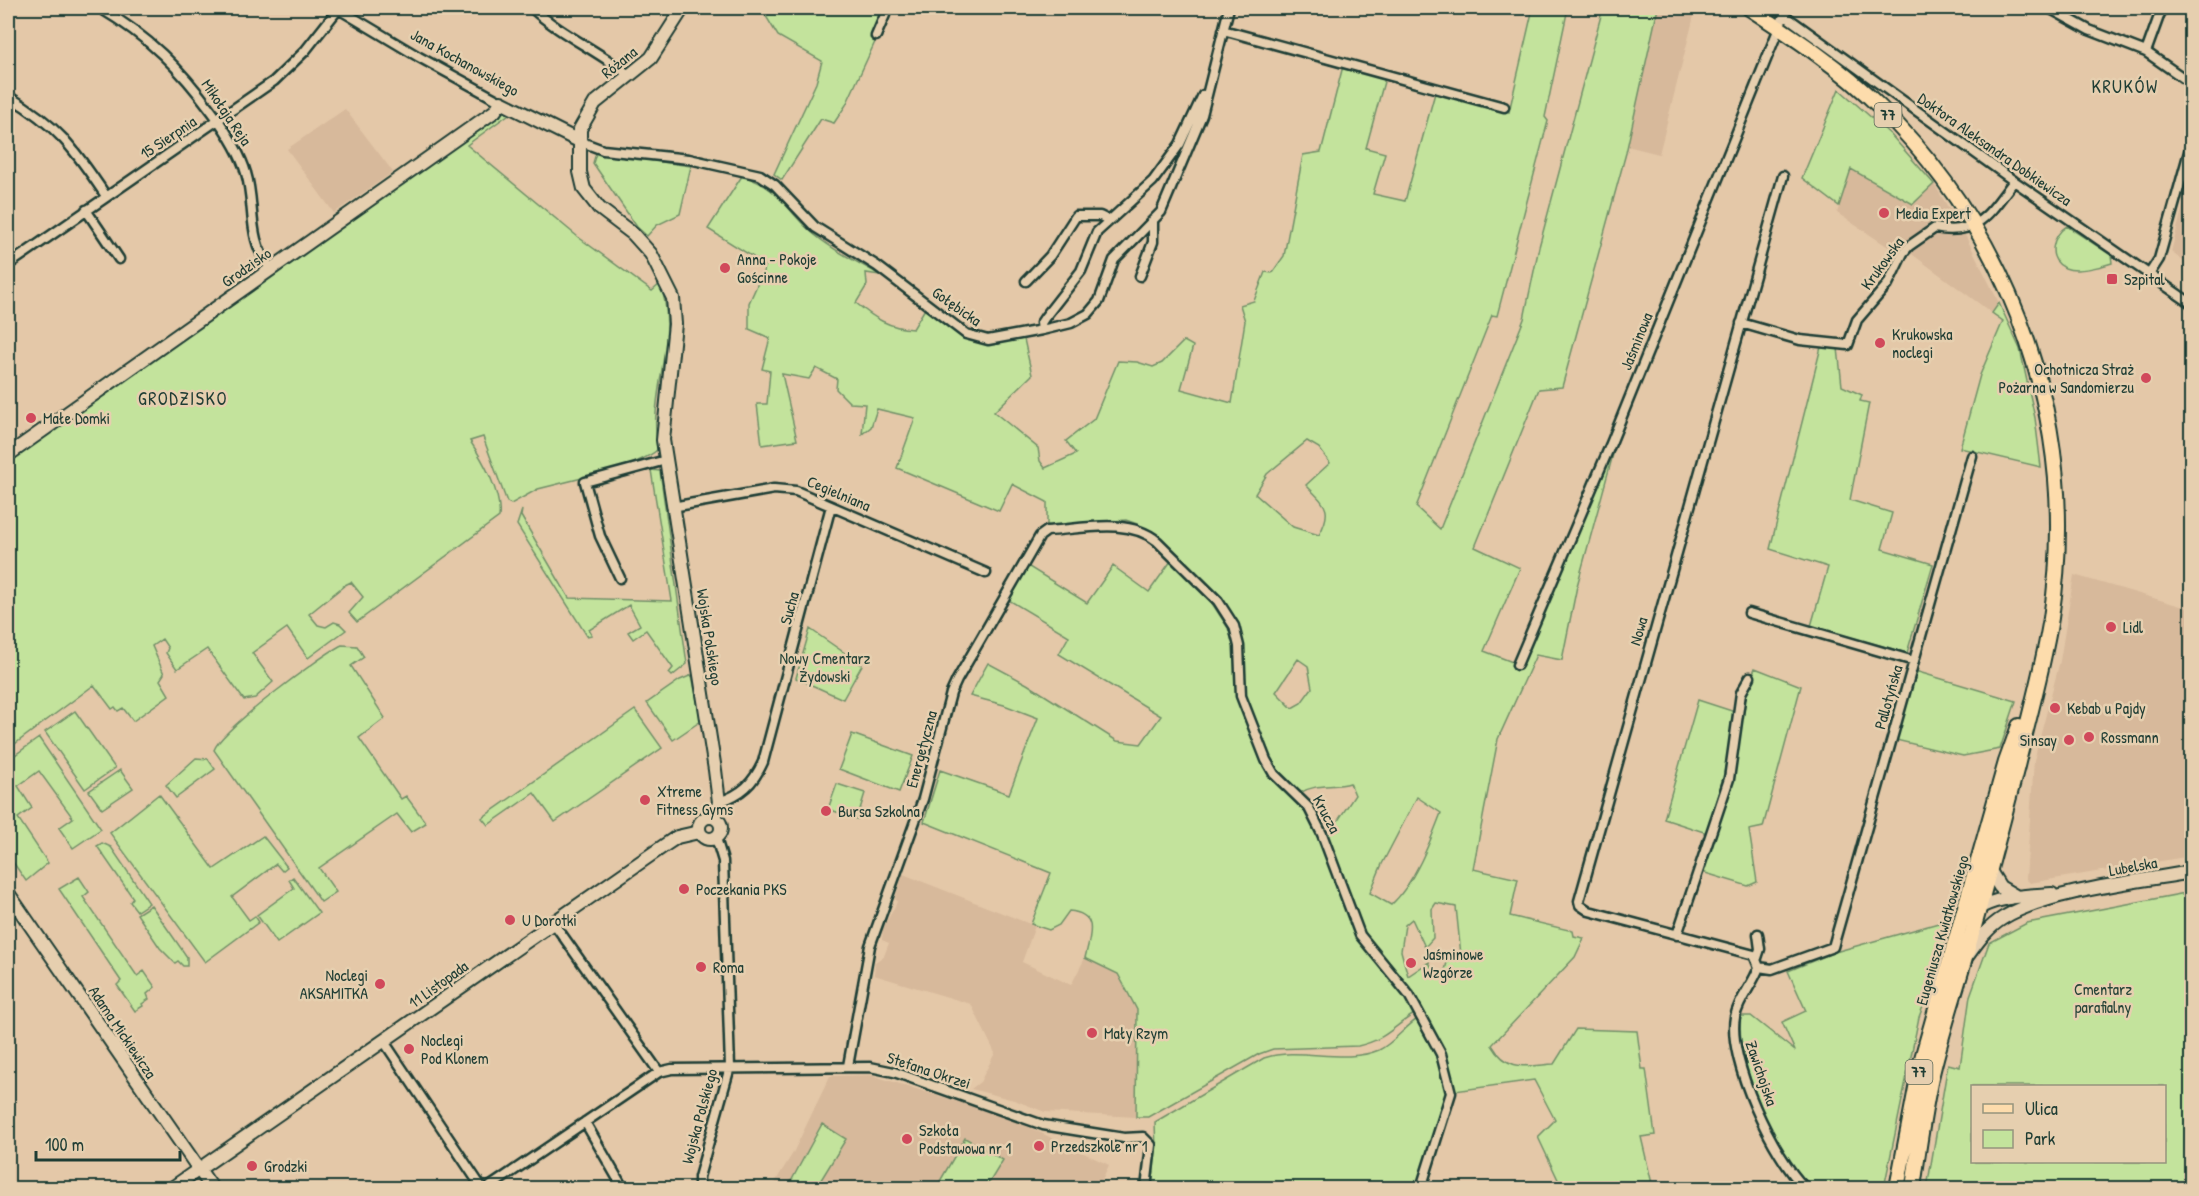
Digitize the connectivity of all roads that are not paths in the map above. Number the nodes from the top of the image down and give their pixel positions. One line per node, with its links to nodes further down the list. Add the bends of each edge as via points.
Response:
1 (100, 8): 20 (street, Mikołaja Reja, via 164,53)
2 (338, 8): 18 (street, Jana Kochanowskiego); 20 (street, 15 Sierpnia, via 305,51 274,81)
3 (532, 8): 14 (street)
4 (683, 8): 14 (street, Różana, via 651,58)
5 (888, 8): 12 (street)
6 (1229, 8): 11 (street, Gołębicka)
7 (1749, 8): 10 (main road, Eugeniusza Kwiatkowskiego / 77)
8 (2049, 8): 13 (street, via 2089,30)
9 (2162, 8): 13 (street)
10 (1783, 16): 24 (street, Doktora Aleksandra Dobkiewicza); 29 (main road, Eugeniusza Kwiatkowskiego / 77, via 1928,158); 49 (street, Jaśminowa)
11 (1223, 30): 15 (street, Gołębicka); 19 (street)
12 (876, 36)
13 (2146, 52): 16 (street)
14 (630, 76): 21 (street, Różana, via 595,103 583,121)
15 (1211, 78): 27 (street, via 1180,144 1153,181); 28 (street, Gołębicka, via 1202,115 1161,212)
16 (2192, 84)
17 (8, 96): 25 (street, via 53,126 78,153)
18 (501, 102): 21 (street, Jana Kochanowskiego); 32 (street, Grodzisko, via 495,111)
19 (1504, 107)
20 (218, 121): 25 (street, 15 Sierpnia); 32 (street, Mikołaja Reja, via 243,163 253,225 262,255)
21 (579, 141): 38 (street, Gołębicka, via 603,150 689,159 760,176 775,185 815,227 877,266 966,334 988,340); 41 (street, Wojska Polskiego, via 580,172 588,195 641,242 657,262 673,298 675,324 663,426)
22 (2192, 141): 33 (street, via 2158,259)
23 (1783, 176): 37 (street, Nowa)
24 (2014, 181): 29 (street, via 1991,212); 33 (street, Doktora Aleksandra Dobkiewicza)
25 (106, 196): 26 (street, 15 Sierpnia)
26 (86, 210): 30 (street); 31 (street, 15 Sierpnia)
27 (1108, 220): 35 (street, via 1076,216 1050,256); 38 (street, via 1097,232 1081,271 1045,317)
28 (1153, 220): 34 (street, via 1153,242); 38 (street, Gołębicka, via 1114,260 1099,301 1088,314)
29 (1974, 225): 37 (street, Krukowska, via 1953,232 1935,228 1909,246 1893,277 1857,320 1848,345 1800,340); 51 (main road, Eugeniusza Kwiatkowskiego / 77, via 2002,274 2025,330 2052,438 2058,490 2057,566 2049,630)
30 (119, 259)
31 (8, 265)
32 (271, 269): 39 (street, Grodzisko)
33 (2150, 273): 36 (street, Doktora Aleksandra Dobkiewicza)
34 (1140, 276)
35 (1026, 281)
36 (2192, 304)
37 (1741, 323): 64 (street, Nowa, via 1579,901 1589,911)
38 (1042, 330)
39 (8, 455)
40 (1972, 456): 48 (street, Pallotyńska)
41 (666, 460): 43 (street, Wojska Polskiego); 46 (street, via 585,482 600,536)
42 (831, 506): 43 (street, Cegielniana, via 785,489); 45 (street, Cegielniana); 52 (street, Sucha, via 763,762 754,780 739,795)
43 (672, 507): 52 (street, Wojska Polskiego)
44 (1086, 529): 69 (street, Energetyczna, via 1047,531 1040,536 951,693 923,799 870,946); 81 (street, Krucza, via 1122,526 1149,534 1210,592 1234,626 1241,696 1266,760 1274,774 1309,808 1360,935 1409,995 1447,1071 1451,1093)
45 (986, 573)
46 (620, 578)
47 (1749, 613): 48 (street)
48 (1914, 660): 67 (street, Pallotyńska, via 1833,947 1772,969)
49 (1517, 665)
50 (1750, 677): 64 (street, via 1740,699 1729,778)
51 (2036, 686): 56 (main road, Eugeniusza Kwiatkowskiego / 77); 58 (main road, Eugeniusza Kwiatkowskiego / 77, via 2006,762)
52 (719, 802): 53 (street, Wojska Polskiego)
53 (715, 818): 54 (street, via 704,818); 55 (street, via 722,827)
54 (699, 832): 55 (street, via 706,839); 63 (street, 11 Listopada, via 677,837)
55 (716, 838): 70 (street, Wojska Polskiego, via 723,861)
56 (1990, 871): 60 (street, via 2000,887); 61 (main road, Eugeniusza Kwiatkowskiego / 77)
57 (2192, 872): 60 (street, Lubelska)
58 (1972, 887): 61 (street); 62 (main road, Eugeniusza Kwiatkowskiego / 77)
59 (8, 893): 73 (street, Adama Mickiewicza)
60 (2018, 903): 61 (street, Lubelska); 66 (street, Lubelska, via 1987,931)
61 (1980, 907): 62 (street, Lubelska); 66 (main road, Eugeniusza Kwiatkowskiego / 77)
62 (1963, 918): 83 (main road, Eugeniusza Kwiatkowskiego / 77, via 1916,1084)
63 (553, 922): 68 (street, 11 Listopada); 71 (street)
64 (1677, 934): 67 (street, Nowa, via 1743,951)
65 (1758, 934): 67 (street)
66 (1964, 961): 84 (main road, Eugeniusza Kwiatkowskiego / 77, via 1930,1082)
67 (1758, 962): 82 (street, Zawichojska, via 1737,1008 1734,1044 1777,1154)
68 (385, 1042): 73 (street, 11 Listopada); 76 (street)
69 (848, 1066): 70 (street, Stefana Okrzei); 80 (street, Stefana Okrzei, via 894,1071 1043,1125 1148,1139)
70 (730, 1067): 71 (street, Stefana Okrzei); 79 (street, Wojska Polskiego)
71 (660, 1072): 72 (street)
72 (585, 1122): 77 (street); 78 (street)
73 (199, 1170): 74 (street, 11 Listopada); 75 (street, Adama Mickiewicza)
74 (172, 1188)
75 (212, 1188)
76 (482, 1188)
77 (488, 1188)
78 (623, 1188)
79 (699, 1188)
80 (1146, 1188)
81 (1421, 1188)
82 (1805, 1188)
83 (1898, 1188)
84 (1913, 1188)

